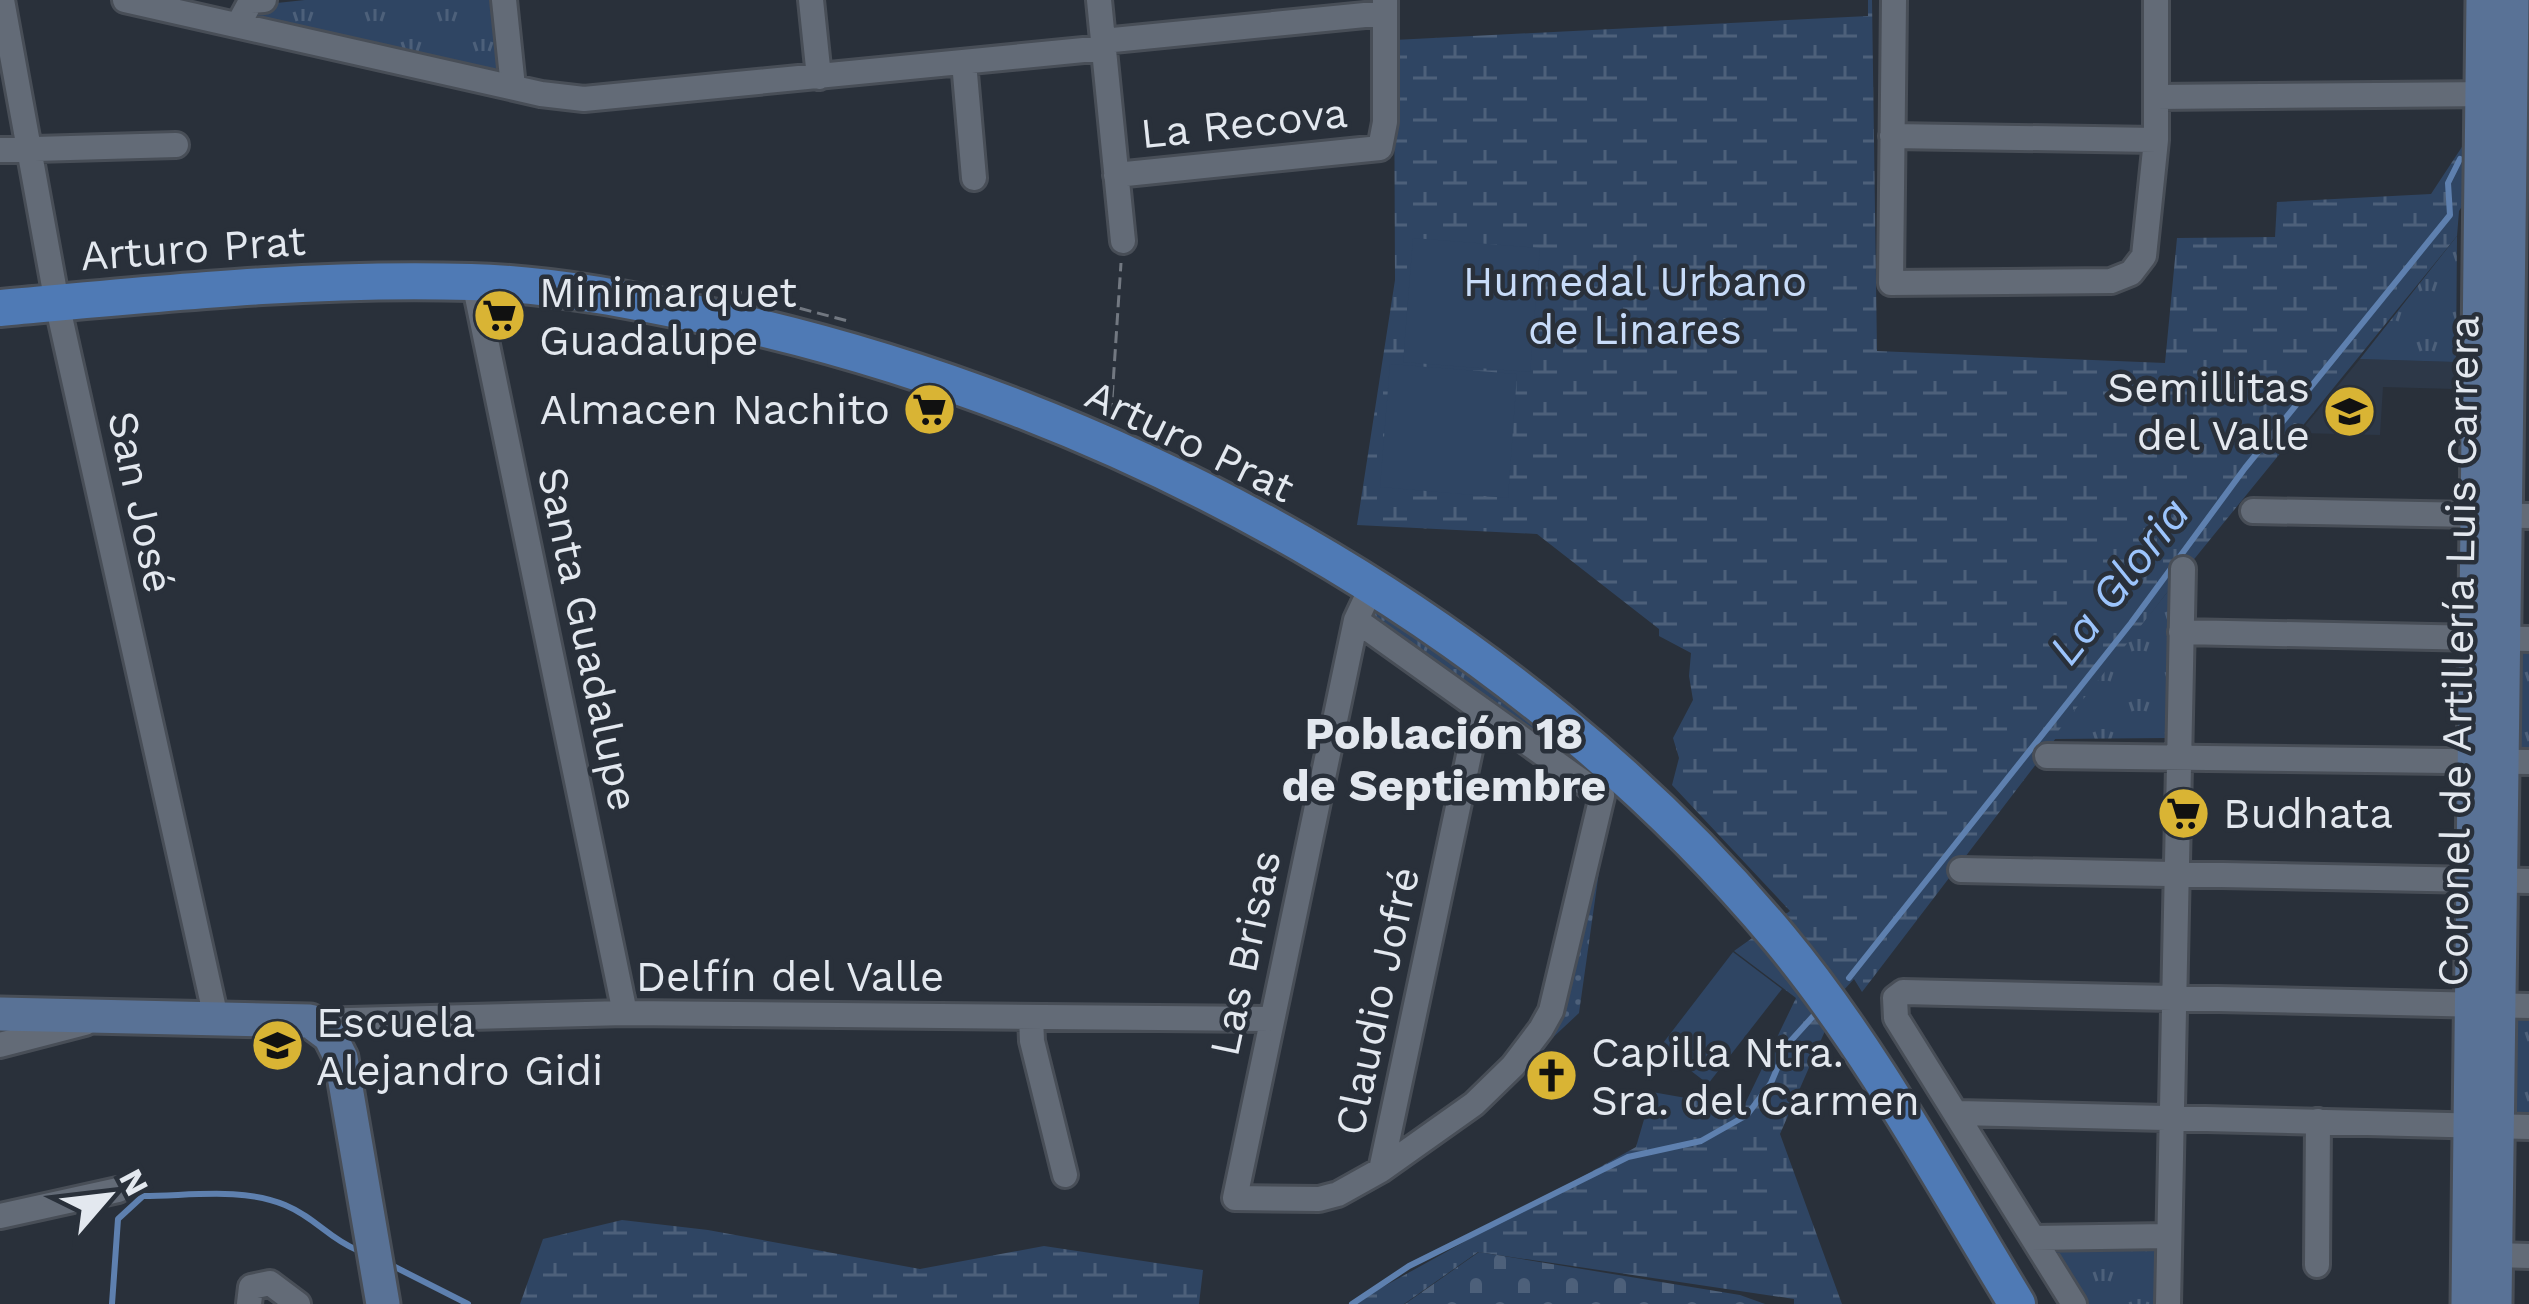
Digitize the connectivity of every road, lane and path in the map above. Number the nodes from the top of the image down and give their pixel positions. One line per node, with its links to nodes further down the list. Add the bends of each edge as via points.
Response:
1 (2, 0): 23 (street, San José)
2 (125, 0): 13 (street)
3 (264, 0): 11 (street)
4 (503, 0): 17 (street)
5 (811, 0): 16 (street)
6 (1099, 0): 14 (street)
7 (1894, 0): 20 (street)
8 (2156, 0): 18 (street)
9 (2483, 0): 19 (street, Coronel de Artillería Luis Carrera)
10 (2512, 0): 19 (street, Coronel de Artillería Luis Carrera)
11 (250, 1): 13 (street)
12 (1385, 6): 14 (street); 25 (street, La Recova, via 1380,148)
13 (238, 26): 17 (street)
14 (1104, 45): 15 (street); 25 (street)
15 (964, 62): 16 (street); 26 (street)
16 (819, 77): 17 (street, via 603,98)
17 (513, 87)
18 (2156, 97): 19 (street); 21 (street)
19 (2512, 114): 28 (street, Coronel de Artillería Luis Carrera); 28 (street, Coronel de Artillería Luis Carrera)
20 (1892, 136): 21 (street); 21 (street, via 1891,283 2111,280 2131,273 2144,256)
21 (2156, 140)
22 (176, 145): 23 (street)
23 (30, 149): 24 (street); 31 (street, San José)
24 (0, 150)
25 (1116, 175): 27 (street)
26 (974, 178)
27 (1123, 241): 35 (path)
28 (2506, 268): 34 (street, Coronel de Artillería Luis Carrera)
29 (474, 281): 31 (main road, Arturo Prat); 39 (main road, Arturo Prat, via 686,312 911,371 1118,453); 52 (street, Santa Guadalupe)
30 (722, 289): 33 (path)
31 (57, 303): 32 (main road, Arturo Prat); 56 (street, San José)
32 (0, 308)
33 (849, 321)
34 (2505, 389): 37 (street, Coronel de Artillería Luis Carrera)
35 (1111, 429)
36 (2253, 511): 37 (street)
37 (2504, 516): 42 (street, Coronel de Artillería Luis Carrera)
38 (2183, 569): 41 (street)
39 (1372, 586): 40 (street, Las Brisas); 75 (main road, Arturo Prat, via 1556,717 1760,916 1848,1031)
40 (1356, 620): 43 (street); 57 (street, Las Brisas)
41 (2181, 632): 42 (street); 45 (street)
42 (2503, 638): 46 (street, Coronel de Artillería Luis Carrera)
43 (1479, 708): 64 (street, Claudio Jofré); 64 (street, via 1602,796 1541,1029 1483,1096)
44 (2047, 756): 45 (street)
45 (2178, 757): 46 (street); 48 (street)
46 (2502, 761): 49 (street, Coronel de Artillería Luis Carrera)
47 (1961, 870): 48 (street)
48 (2176, 874): 49 (street); 50 (street)
49 (2501, 881): 51 (street, Coronel de Artillería Luis Carrera)
50 (2174, 998): 51 (street); 60 (street, via 1912,990 1894,998 1896,1018); 61 (street)
51 (2500, 1005): 63 (street, Coronel de Artillería Luis Carrera)
52 (626, 1013): 55 (street, Delfín del Valle); 58 (street, Delfín del Valle)
53 (0, 1014): 54 (street)
54 (111, 1016): 56 (street); 59 (street)
55 (1031, 1017): 57 (street, Delfín del Valle); 65 (street)
56 (215, 1018): 58 (street)
57 (1270, 1019): 64 (street, Las Brisas, via 1235,1198 1319,1198)
58 (310, 1021): 74 (street, via 341,1058)
59 (0, 1045)
60 (1958, 1114): 61 (street); 69 (street)
61 (2171, 1117): 62 (street); 68 (street)
62 (2318, 1121): 63 (street); 71 (street)
63 (2499, 1126): 70 (street, Coronel de Artillería Luis Carrera); 78 (street, Coronel de Artillería Luis Carrera)
64 (1381, 1170)
65 (1064, 1175)
66 (118, 1190): 67 (street)
67 (0, 1216)
68 (2168, 1236): 69 (street); 77 (street)
69 (2033, 1238): 76 (street)
70 (2512, 1256): 79 (street, Coronel de Artillería Luis Carrera)
71 (2318, 1264)
72 (249, 1304): 73 (street, via 251,1287 270,1283)
73 (298, 1304)
74 (383, 1304)
75 (2017, 1304)
76 (2074, 1304)
77 (2168, 1304)
78 (2468, 1304)
79 (2495, 1304)

